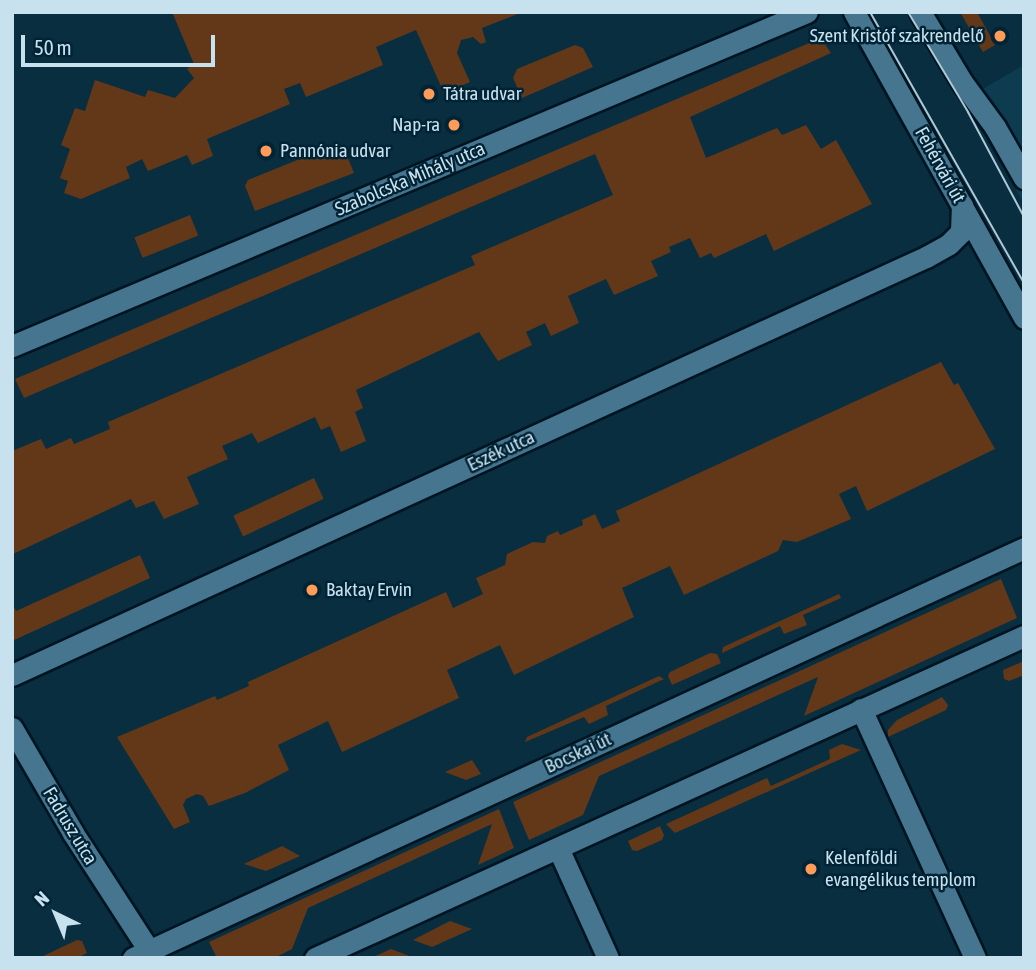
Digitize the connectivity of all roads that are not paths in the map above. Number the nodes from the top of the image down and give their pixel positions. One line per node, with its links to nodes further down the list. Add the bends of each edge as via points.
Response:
1 (807, 12): 7 (street, Szabolcska Mihály utca)
2 (855, 12): 5 (street, Fehérvári út)
3 (920, 12): 4 (street)
4 (1024, 178)
5 (962, 205): 6 (street, Fehérvári út); 10 (street, Eszék utca, via 961,232 926,257)
6 (1024, 318)
7 (12, 346)
8 (1024, 548): 14 (street, Bocskai út)
9 (1024, 636): 11 (street)
10 (12, 675)
11 (861, 709): 13 (street); 17 (street)
12 (12, 728): 14 (street, Fadrusz utca)
13 (558, 848): 15 (street); 16 (street)
14 (145, 955)
15 (316, 958)
16 (608, 958)
17 (975, 958)

